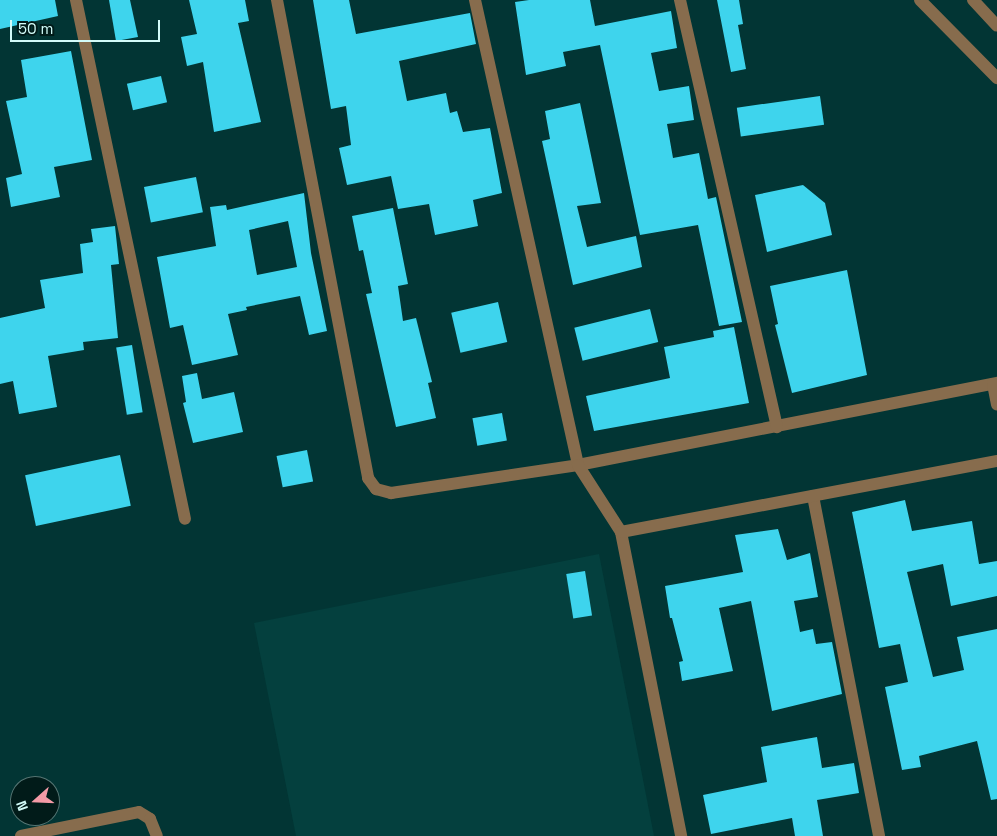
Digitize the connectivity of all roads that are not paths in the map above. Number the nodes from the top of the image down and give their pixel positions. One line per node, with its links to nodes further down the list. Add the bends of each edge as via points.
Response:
1 (76, 0): 15 (street)
2 (277, 0): 13 (street, via 368,478 376,489 391,493)
3 (475, 0): 13 (street)
4 (681, 0): 11 (street)
5 (920, 0): 8 (street)
6 (973, 0): 7 (street)
7 (997, 26)
8 (997, 78)
9 (995, 383): 10 (street); 11 (street)
10 (997, 405)
11 (777, 427): 13 (street)
12 (997, 461): 14 (street)
13 (578, 465): 16 (street)
14 (813, 496): 16 (street); 21 (street)
15 (185, 518)
16 (621, 532): 20 (street)
17 (35, 835): 18 (street); 19 (street, via 139,812 150,819)
18 (22, 836)
19 (157, 836)
20 (681, 836)
21 (879, 836)

